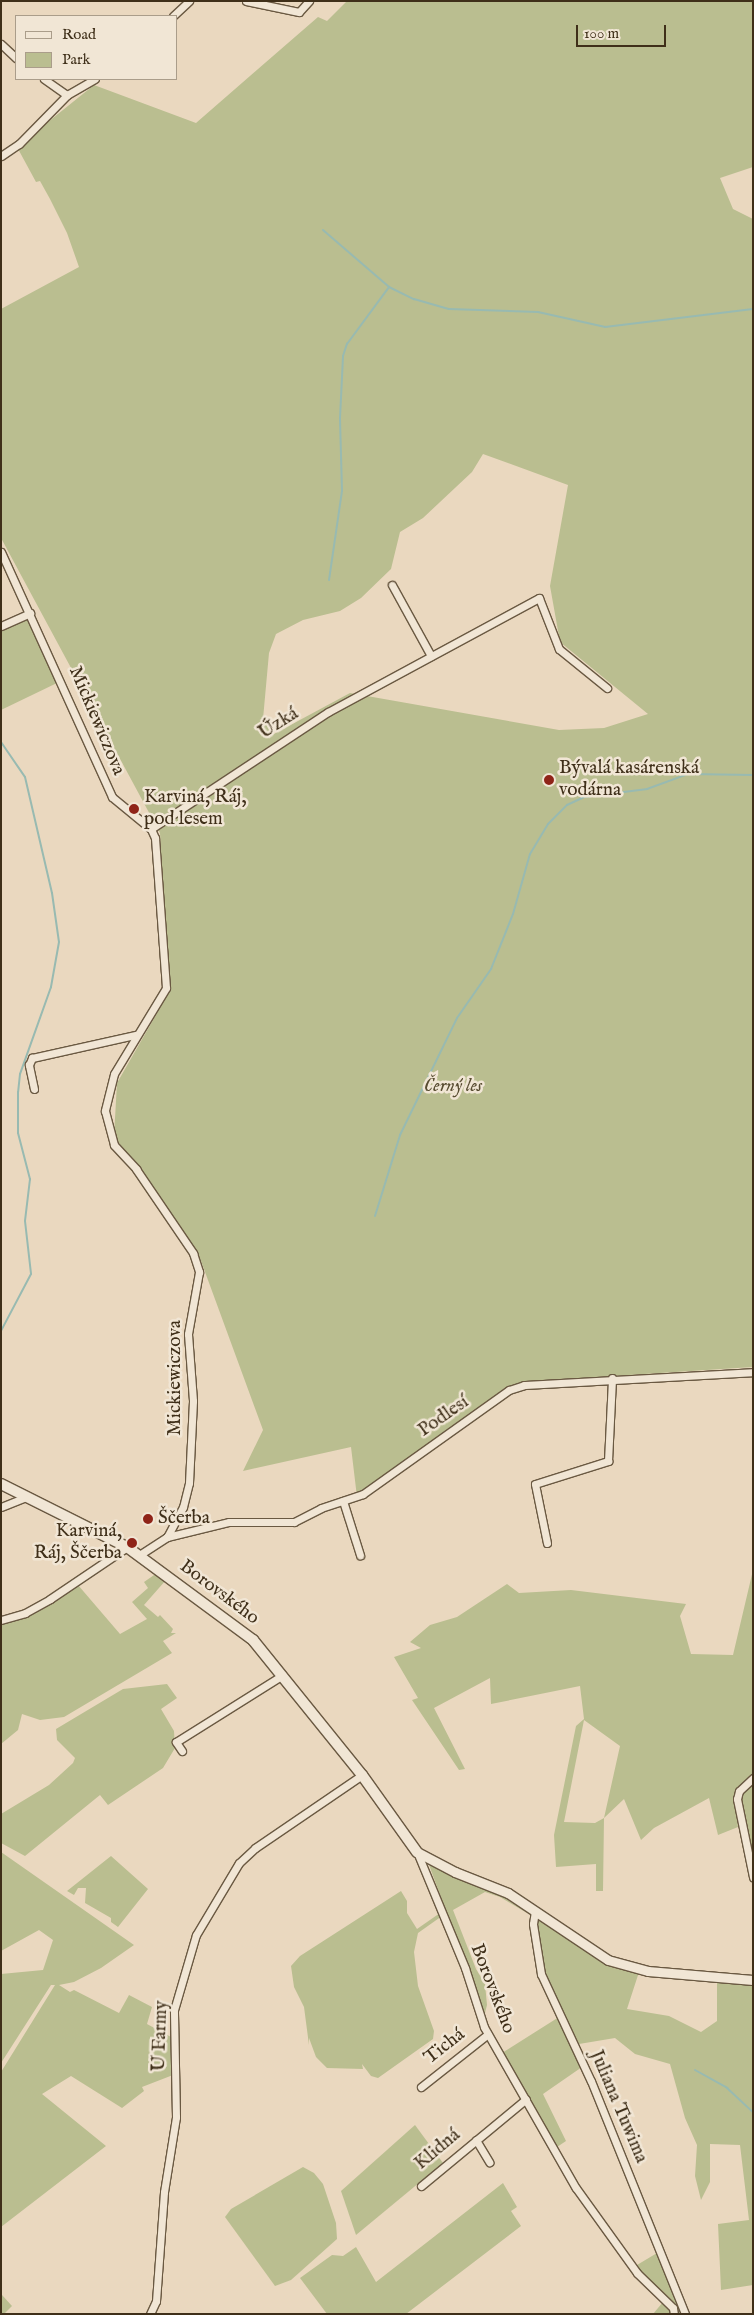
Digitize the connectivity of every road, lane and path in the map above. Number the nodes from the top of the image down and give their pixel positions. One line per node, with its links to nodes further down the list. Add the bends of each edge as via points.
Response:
1 (189, 1): 4 (street)
2 (246, 1): 3 (street, via 299,12)
3 (309, 1)
4 (174, 15)
5 (1, 44): 6 (street)
6 (15, 57)
7 (45, 80): 9 (street)
8 (93, 80): 9 (street)
9 (67, 95): 10 (street, via 19,144)
10 (1, 156)
11 (1, 552): 13 (street, Mickiewiczova)
12 (392, 585): 15 (street)
13 (30, 613): 14 (street); 17 (street, Mickiewiczova, via 112,797)
14 (1, 626)
15 (431, 656): 16 (street, Úzká, via 539,598 559,649); 17 (street, Úzká, via 282,740)
16 (607, 688)
17 (151, 829): 18 (street, Mickiewiczova, via 157,856 166,988)
18 (135, 1035): 19 (street, via 32,1058 29,1064); 26 (street, Mickiewiczova, via 114,1074 107,1098 110,1135 193,1253 198,1272 188,1334 193,1401 189,1482 181,1513)
19 (34, 1089)
20 (753, 1372): 21 (street, Podlesí)
21 (612, 1378): 24 (street, Podlesí, via 524,1385 509,1390 363,1494); 27 (street, via 608,1461 535,1484)
22 (1, 1484): 23 (main road, Borovského)
23 (26, 1497): 25 (street); 28 (main road, Borovského)
24 (343, 1501): 26 (street, Podlesí, via 294,1522 229,1522); 30 (street)
25 (1, 1507)
26 (167, 1537): 29 (street, Mickiewiczova)
27 (547, 1543)
28 (127, 1547): 29 (main road, Borovského); 31 (street, via 50,1600)
29 (139, 1555): 32 (main road, Borovského, via 254,1640)
30 (360, 1555)
31 (1, 1620)
32 (283, 1675): 33 (street, via 176,1742); 34 (main road, Borovského)
33 (182, 1751)
34 (362, 1775): 36 (main road, Borovského); 47 (street, U Farmy, via 254,1848 239,1863 196,1935 174,2010 176,2117 164,2192 156,2300)
35 (753, 1778): 38 (street, via 739,1791 737,1799)
36 (417, 1852): 37 (street)
37 (428, 1863): 39 (street, via 444,1864 455,1872 508,1893); 41 (street, Borovského)
38 (753, 1877)
39 (535, 1911): 40 (street, via 586,1948 621,1965 663,1973); 49 (street, Juliana Tuwima, via 533,1924 541,1974 591,2081)
40 (753, 1980)
41 (488, 2034): 42 (street, Tichá); 43 (street, Borovského)
42 (421, 2087)
43 (526, 2099): 44 (street, Klidná); 48 (street, Borovského, via 576,2188 637,2273 673,2308)
44 (476, 2140): 45 (street, Klidná); 46 (street, Klidná)
45 (489, 2162)
46 (421, 2186)
47 (150, 2314)
48 (674, 2314)
49 (685, 2314)

